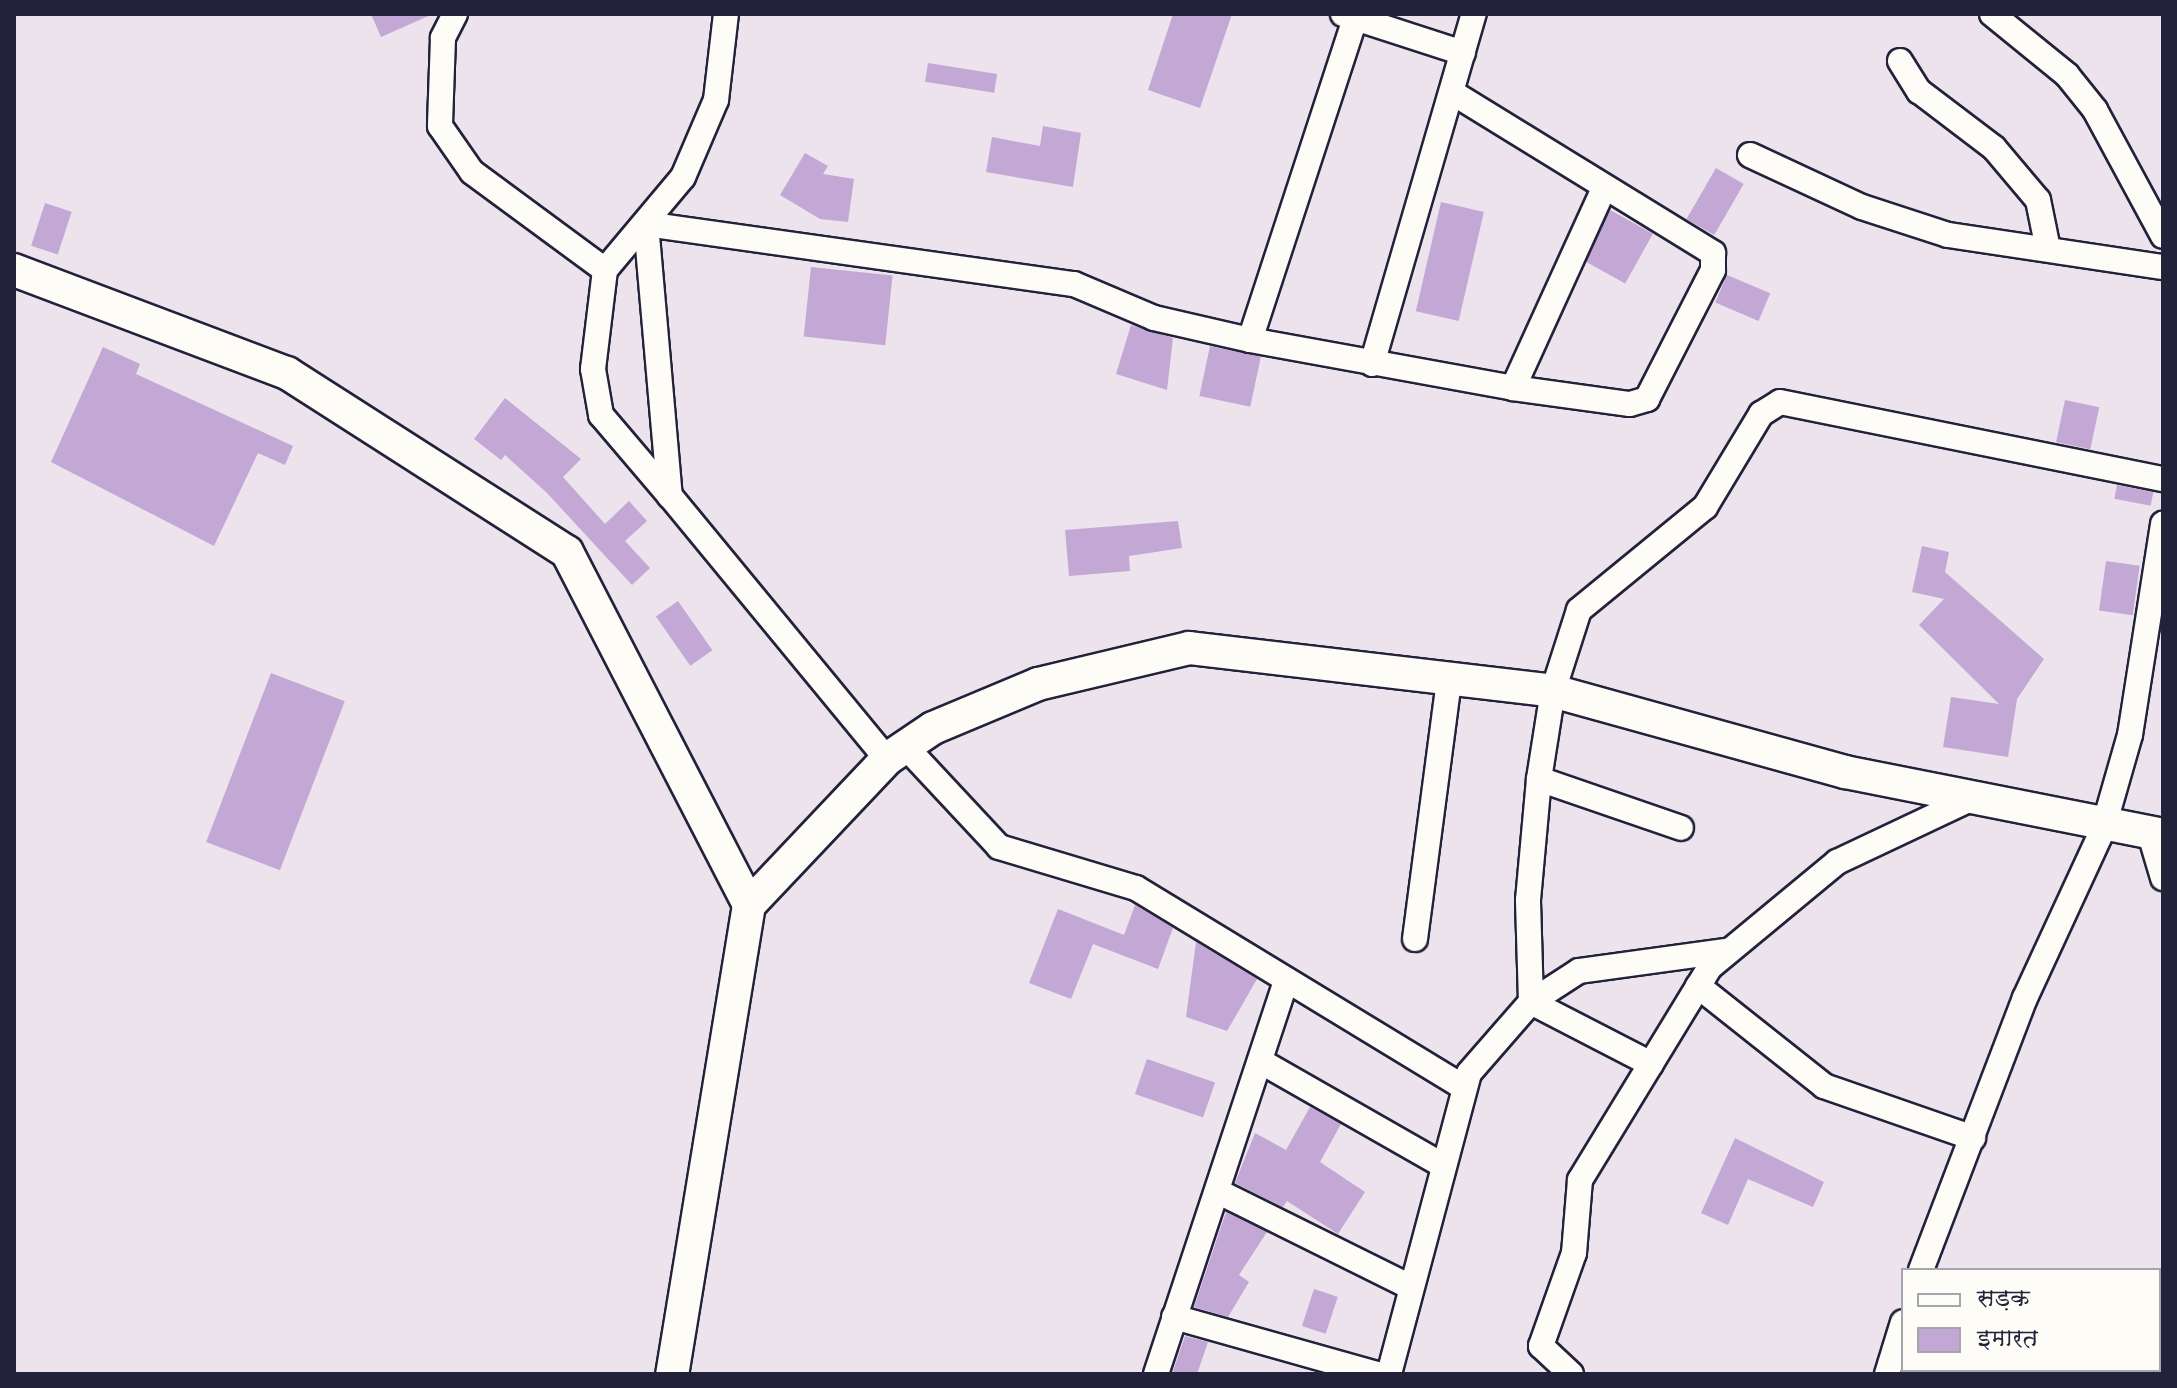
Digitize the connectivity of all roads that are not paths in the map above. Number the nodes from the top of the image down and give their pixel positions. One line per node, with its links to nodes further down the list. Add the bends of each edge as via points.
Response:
1 (455, 14): 16 (street, via 443,38 440,126 472,172)
2 (726, 14): 11 (street, via 716,100 683,177)
3 (1474, 14): 6 (street)
4 (1992, 14): 12 (street, via 2067,75 2095,110)
5 (1349, 16): 6 (street); 17 (street)
6 (1463, 53): 8 (street)
7 (1900, 61): 13 (street, via 1919,91 1994,148 2038,200)
8 (1453, 93): 10 (street); 18 (street)
9 (1750, 155): 13 (street, via 1888,216 1948,235)
10 (1604, 188): 19 (street); 19 (street, via 1708,248 1713,270 1647,399 1630,404)
11 (646, 224): 16 (street); 17 (street, via 1074,284 1154,318); 21 (street)
12 (2163, 236)
13 (2048, 249): 14 (street)
14 (2163, 267)
15 (14, 270): 32 (main road, via 287,373 567,552)
16 (605, 270): 21 (street, via 593,369 601,415)
17 (1250, 340): 18 (street)
18 (1372, 364): 19 (street)
19 (1513, 388)
20 (2163, 479): 24 (street, via 1780,402 1761,414 1705,507 1579,610)
21 (670, 496): 25 (street)
22 (2163, 524): 29 (street, via 2130,735)
23 (1449, 679): 24 (main road); 25 (main road, via 1189,648 1038,684); 33 (street)
24 (1553, 691): 26 (street); 27 (main road)
25 (896, 752): 32 (main road); 35 (street, via 999,847 1136,888)
26 (1539, 779): 28 (street); 37 (street, via 1528,900)
27 (1970, 799): 29 (main road); 34 (street, via 1837,862)
28 (1681, 828)
29 (2103, 829): 30 (main road); 41 (street, via 2025,998)
30 (2157, 835): 31 (street)
31 (2163, 878)
32 (749, 905): 48 (main road)
33 (1415, 939)
34 (1725, 951): 36 (street); 37 (street, via 1579,971)
35 (1285, 985): 38 (street); 40 (street)
36 (1698, 986): 39 (street); 41 (street, via 1824,1086)
37 (1531, 1002): 39 (street); 40 (street)
38 (1260, 1061): 42 (street); 43 (street)
39 (1651, 1064): 52 (street, via 1576,1192 1574,1253 1541,1346)
40 (1462, 1086): 42 (street)
41 (1973, 1138): 44 (street)
42 (1439, 1163): 45 (street)
43 (1217, 1191): 45 (street); 46 (street)
44 (1922, 1268)
45 (1410, 1287): 51 (street)
46 (1174, 1317): 49 (street); 50 (street)
47 (1901, 1328): 53 (street)
48 (672, 1374)
49 (1156, 1374)
50 (1377, 1374)
51 (1389, 1374)
52 (1571, 1374)
53 (1887, 1374)

